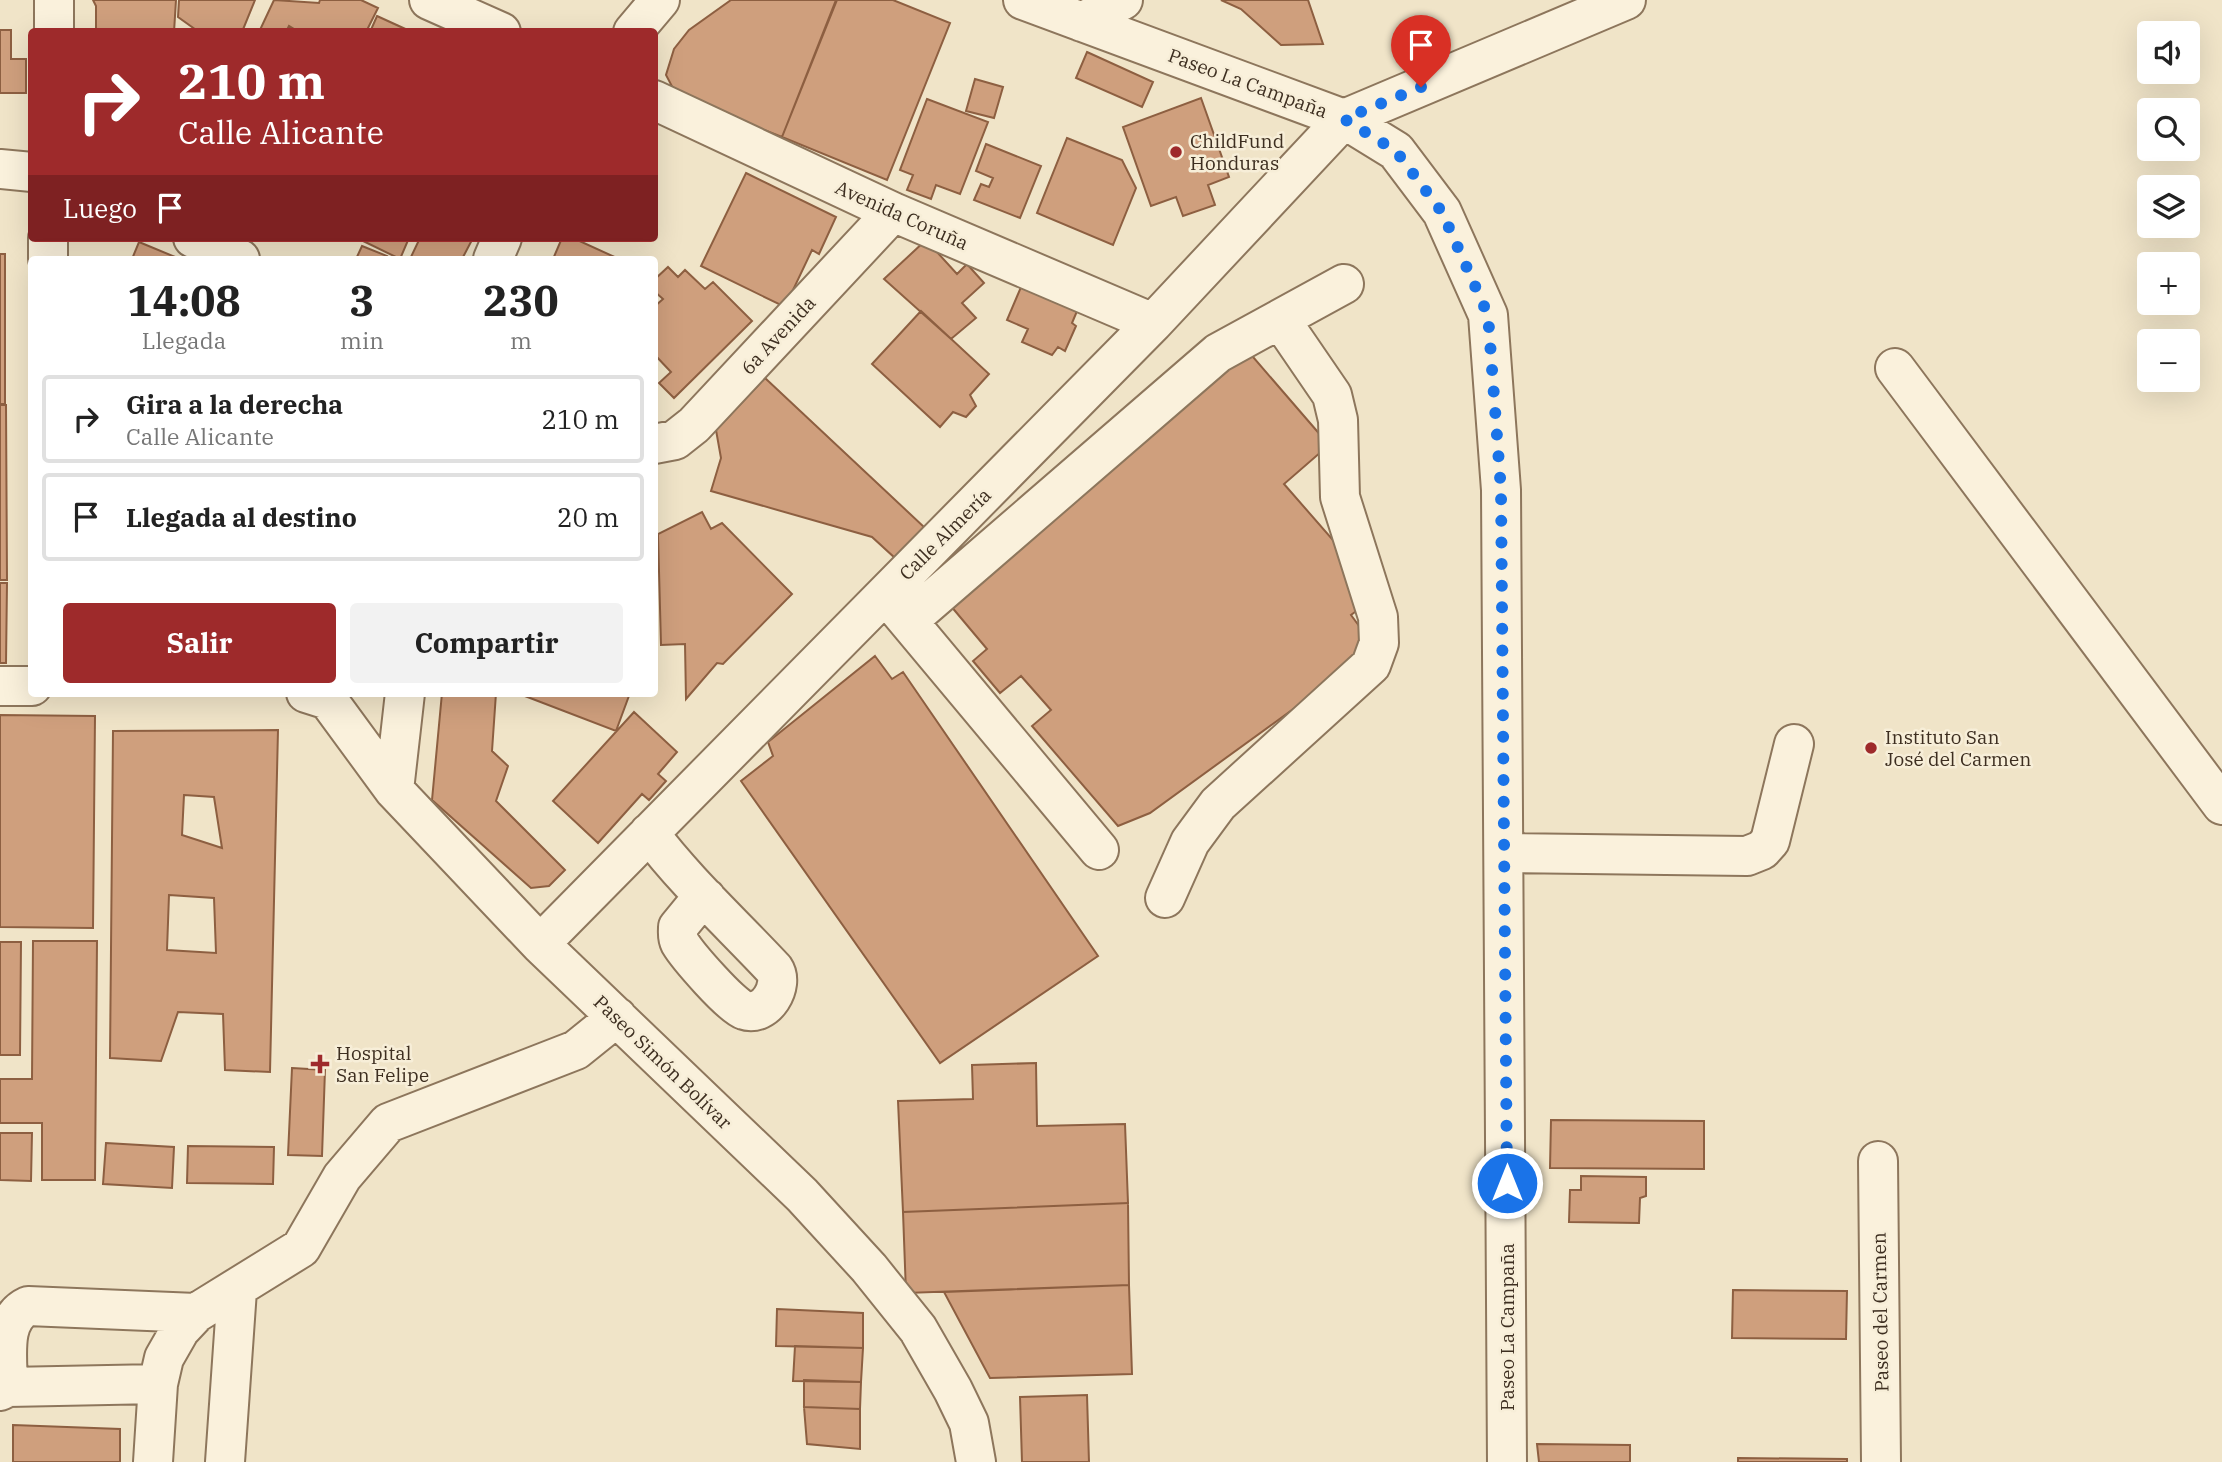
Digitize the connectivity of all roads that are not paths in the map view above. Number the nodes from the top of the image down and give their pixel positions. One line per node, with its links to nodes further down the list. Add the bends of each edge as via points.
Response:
1 (54, 0): 8 (street)
2 (660, 0): 10 (street)
3 (1023, 0): 7 (street, Paseo La Campaña)
4 (1123, 0): 7 (street)
5 (1626, 0): 12 (street)
6 (431, 1): 9 (street)
7 (1082, 22): 12 (street, Paseo La Campaña)
8 (54, 28)
9 (492, 28)
10 (636, 28)
11 (658, 102): 15 (street, Avenida Coruña)
12 (1344, 119): 20 (street, Calle Almería); 33 (street, Paseo La Campaña, via 1396,151 1442,212 1488,315 1501,490)
13 (0, 169): 14 (street)
14 (28, 172)
15 (893, 212): 20 (street, Avenida Coruña); 22 (street, 6a Avenida, via 694,425 675,440)
16 (202, 242): 17 (street)
17 (233, 256)
18 (1344, 284): 19 (street)
19 (1280, 319): 23 (street, via 1219,353); 35 (street, via 1332,395 1338,420 1340,497 1378,617 1380,643 1371,665 1218,804 1191,842)
20 (1153, 323): 23 (street, Calle Almería)
21 (1895, 368): 30 (street)
22 (658, 443)
23 (896, 608): 31 (street, Calle Almería); 32 (street)
24 (0, 686): 25 (street)
25 (28, 686)
26 (319, 697): 29 (street, Paseo Simón Bolívar, via 328,700)
27 (405, 697): 29 (street)
28 (1794, 744): 33 (street, via 1770,841 1747,856)
29 (394, 790): 36 (street, Paseo Simón Bolívar)
30 (2222, 805)
31 (649, 833): 34 (street); 36 (street, Calle Almería)
32 (1099, 850)
33 (1504, 853): 46 (street, Paseo La Campaña)
34 (706, 898)
35 (1165, 898)
36 (540, 944): 37 (street, Paseo Simón Bolívar)
37 (617, 1017): 39 (street, via 576,1050 388,1123 342,1177 301,1248); 45 (street, Paseo Simón Bolívar, via 802,1195 869,1268 918,1329 969,1423)
38 (1878, 1161): 47 (street, Paseo del Carmen)
39 (237, 1290): 40 (street); 44 (street)
40 (196, 1313): 41 (street, via 164,1357); 42 (street, via 28,1306 15,1312 7,1326)
41 (158, 1384): 42 (street); 43 (street)
42 (4, 1389)
43 (153, 1462)
44 (225, 1462)
45 (976, 1462)
46 (1507, 1462)
47 (1881, 1462)

